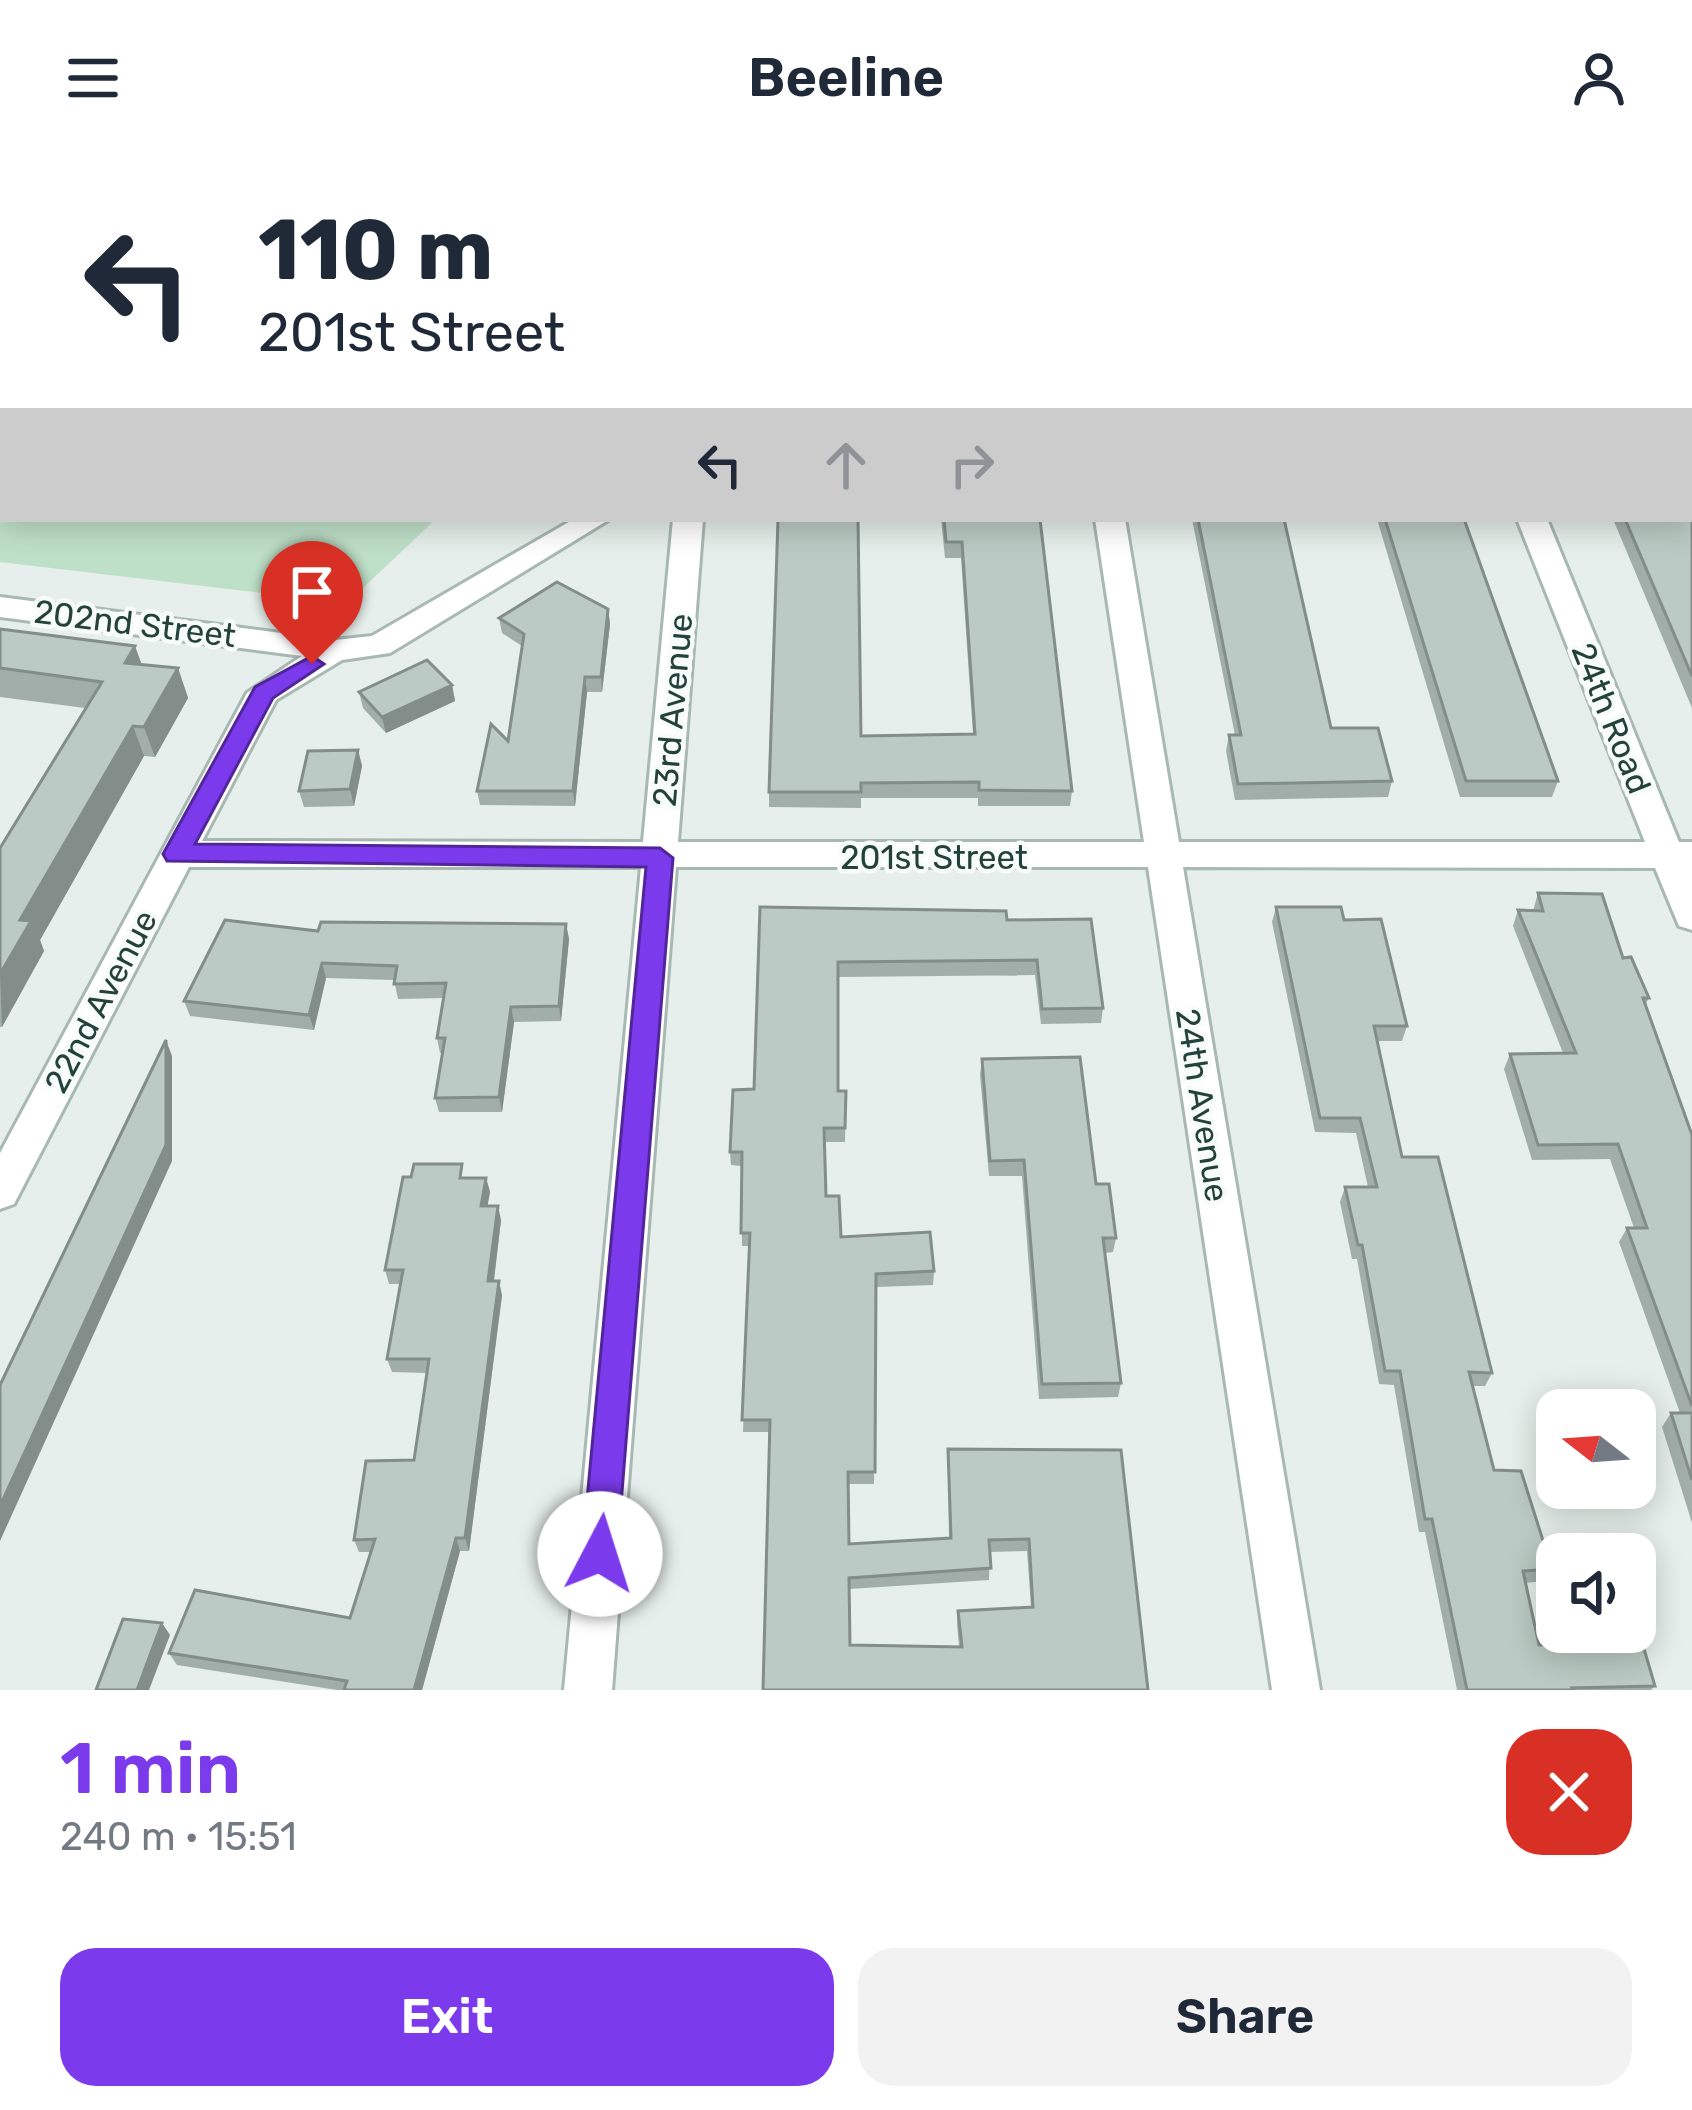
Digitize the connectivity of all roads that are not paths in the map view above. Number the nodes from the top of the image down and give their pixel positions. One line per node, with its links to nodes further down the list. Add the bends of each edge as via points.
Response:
1 (590, 522): 6 (street, 202nd Street, via 379,646)
2 (688, 522): 10 (street, 23rd Avenue)
3 (1110, 522): 9 (street, 24th Avenue)
4 (1533, 522): 8 (street, 24th Road)
5 (0, 607): 6 (street, 202nd Street)
6 (335, 650): 7 (street, 22nd Avenue, via 263,693)
7 (176, 854): 10 (street, 201st Street); 12 (street, 22nd Avenue)
8 (1680, 855): 9 (street, 201st Street); 11 (street, 24th Road)
9 (1165, 856): 10 (street, 201st Street); 14 (street, 24th Avenue)
10 (660, 858): 13 (street, 23rd Avenue)
11 (1692, 917)
12 (0, 1192)
13 (588, 1690)
14 (1296, 1690)

